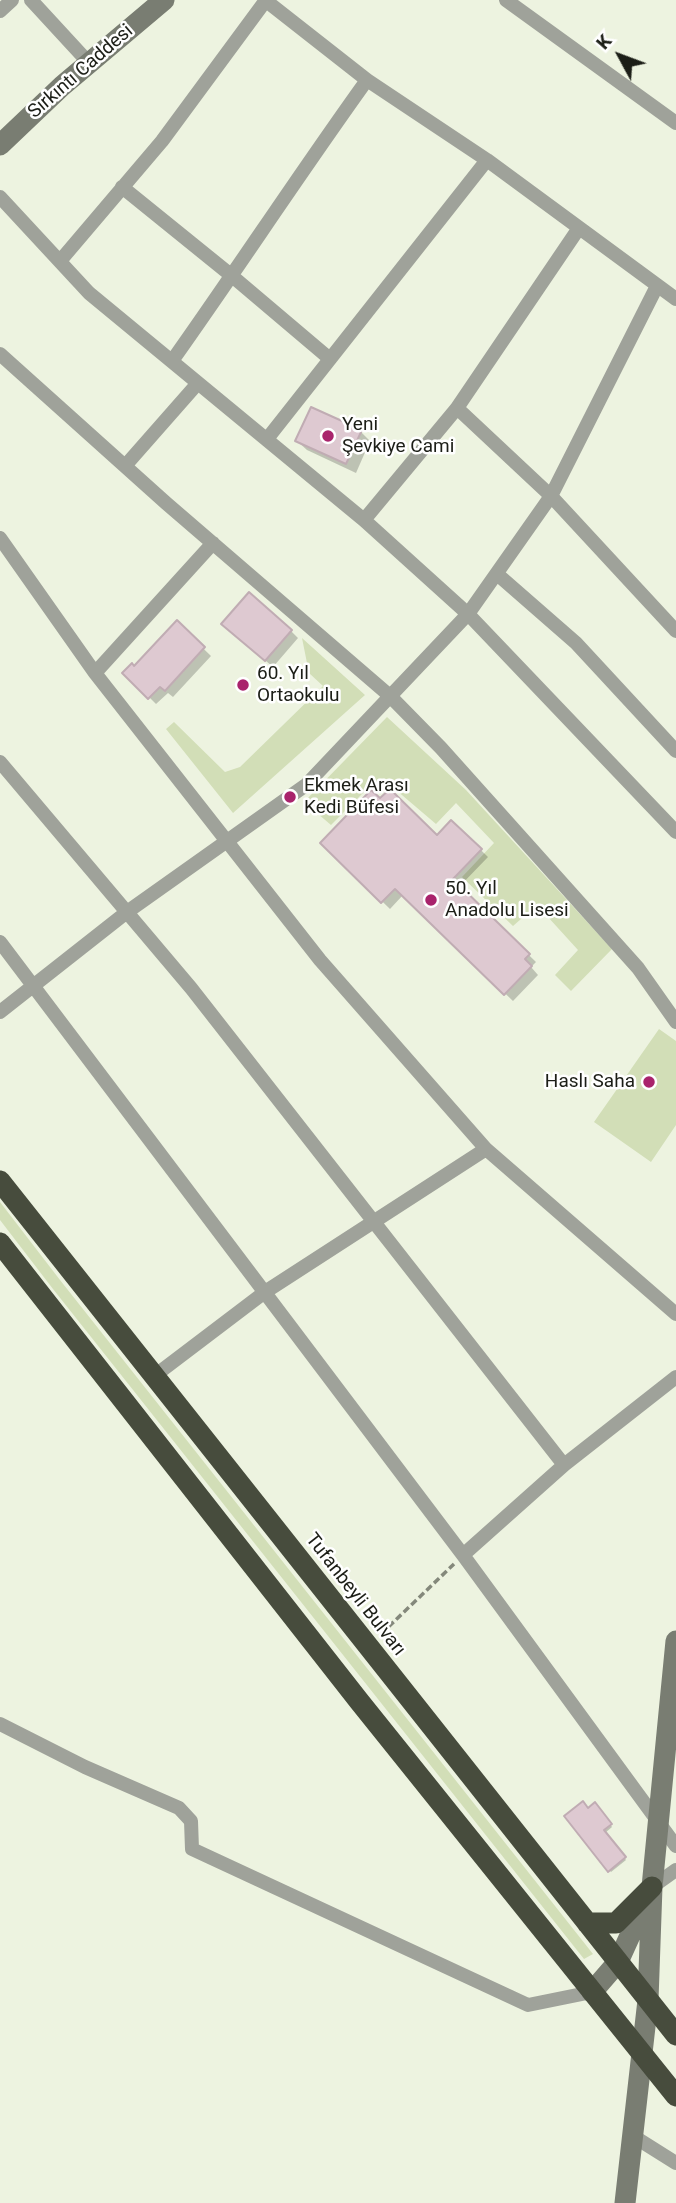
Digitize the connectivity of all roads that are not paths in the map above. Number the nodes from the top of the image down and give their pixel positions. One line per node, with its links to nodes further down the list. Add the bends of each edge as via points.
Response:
1 (12, 0): 6 (street)
2 (31, 0): 7 (street)
3 (164, 0): 7 (street, Sırkıntı Caddesi)
4 (265, 0): 8 (street); 12 (street, via 162,141)
5 (506, 0): 9 (street)
6 (0, 12)
7 (89, 64): 10 (street, Sırkıntı Caddesi)
8 (367, 80): 11 (street); 16 (street)
9 (676, 123)
10 (0, 145)
11 (486, 160): 14 (street); 20 (street)
12 (122, 187): 15 (street); 16 (street)
13 (0, 197): 15 (street)
14 (579, 228): 17 (street); 23 (street)
15 (60, 261): 21 (street, via 89,293)
16 (232, 276): 20 (street); 21 (street)
17 (657, 286): 18 (street); 26 (street)
18 (676, 299)
19 (0, 354): 25 (street)
20 (330, 359): 24 (street)
21 (172, 361): 22 (street)
22 (198, 383): 24 (street); 25 (street)
23 (457, 408): 26 (street); 27 (street)
24 (267, 439): 27 (street)
25 (125, 466): 29 (street)
26 (551, 496): 30 (street); 32 (street)
27 (364, 520): 31 (street)
28 (0, 538): 33 (street)
29 (212, 544): 33 (street); 34 (street)
30 (496, 573): 31 (street); 35 (street, via 576,643)
31 (468, 614): 34 (street); 37 (street)
32 (676, 631)
33 (95, 673): 38 (street)
34 (390, 696): 38 (street, via 306,785); 43 (street, via 638,968)
35 (676, 751)
36 (0, 762): 39 (street)
37 (676, 832)
38 (227, 841): 39 (street); 44 (street, via 320,960)
39 (127, 912): 41 (street); 46 (street)
40 (0, 943): 41 (street)
41 (34, 987): 42 (street); 48 (street)
42 (0, 1012)
43 (676, 1022)
44 (486, 1149): 46 (street); 49 (street)
45 (0, 1181): 50 (highway, Tufanbeyli Bulvarı)
46 (373, 1220): 48 (street); 52 (street)
47 (0, 1243): 62 (highway)
48 (265, 1292): 50 (street); 53 (street)
49 (676, 1314)
50 (153, 1377): 60 (highway, Tufanbeyli Bulvarı)
51 (676, 1377): 52 (street)
52 (564, 1465): 53 (street)
53 (463, 1555): 56 (street)
54 (676, 1641): 56 (street)
55 (0, 1724): 62 (street, via 179,1808 191,1821 192,1849 528,2006)
56 (659, 1820): 57 (street); 59 (street)
57 (676, 1846)
58 (676, 1870): 59 (street)
59 (652, 1886): 60 (highway, via 616,1923); 61 (street); 63 (street)
60 (587, 1923): 61 (highway, Tufanbeyli Bulvarı)
61 (618, 1962): 62 (street); 63 (highway, Tufanbeyli Bulvarı)
62 (592, 1992): 65 (highway)
63 (648, 2000): 64 (highway, Tufanbeyli Bulvarı); 65 (street)
64 (676, 2035)
65 (642, 2054): 66 (highway); 67 (street)
66 (676, 2096)
67 (634, 2136): 68 (street); 69 (street)
68 (676, 2162)
69 (625, 2203)

